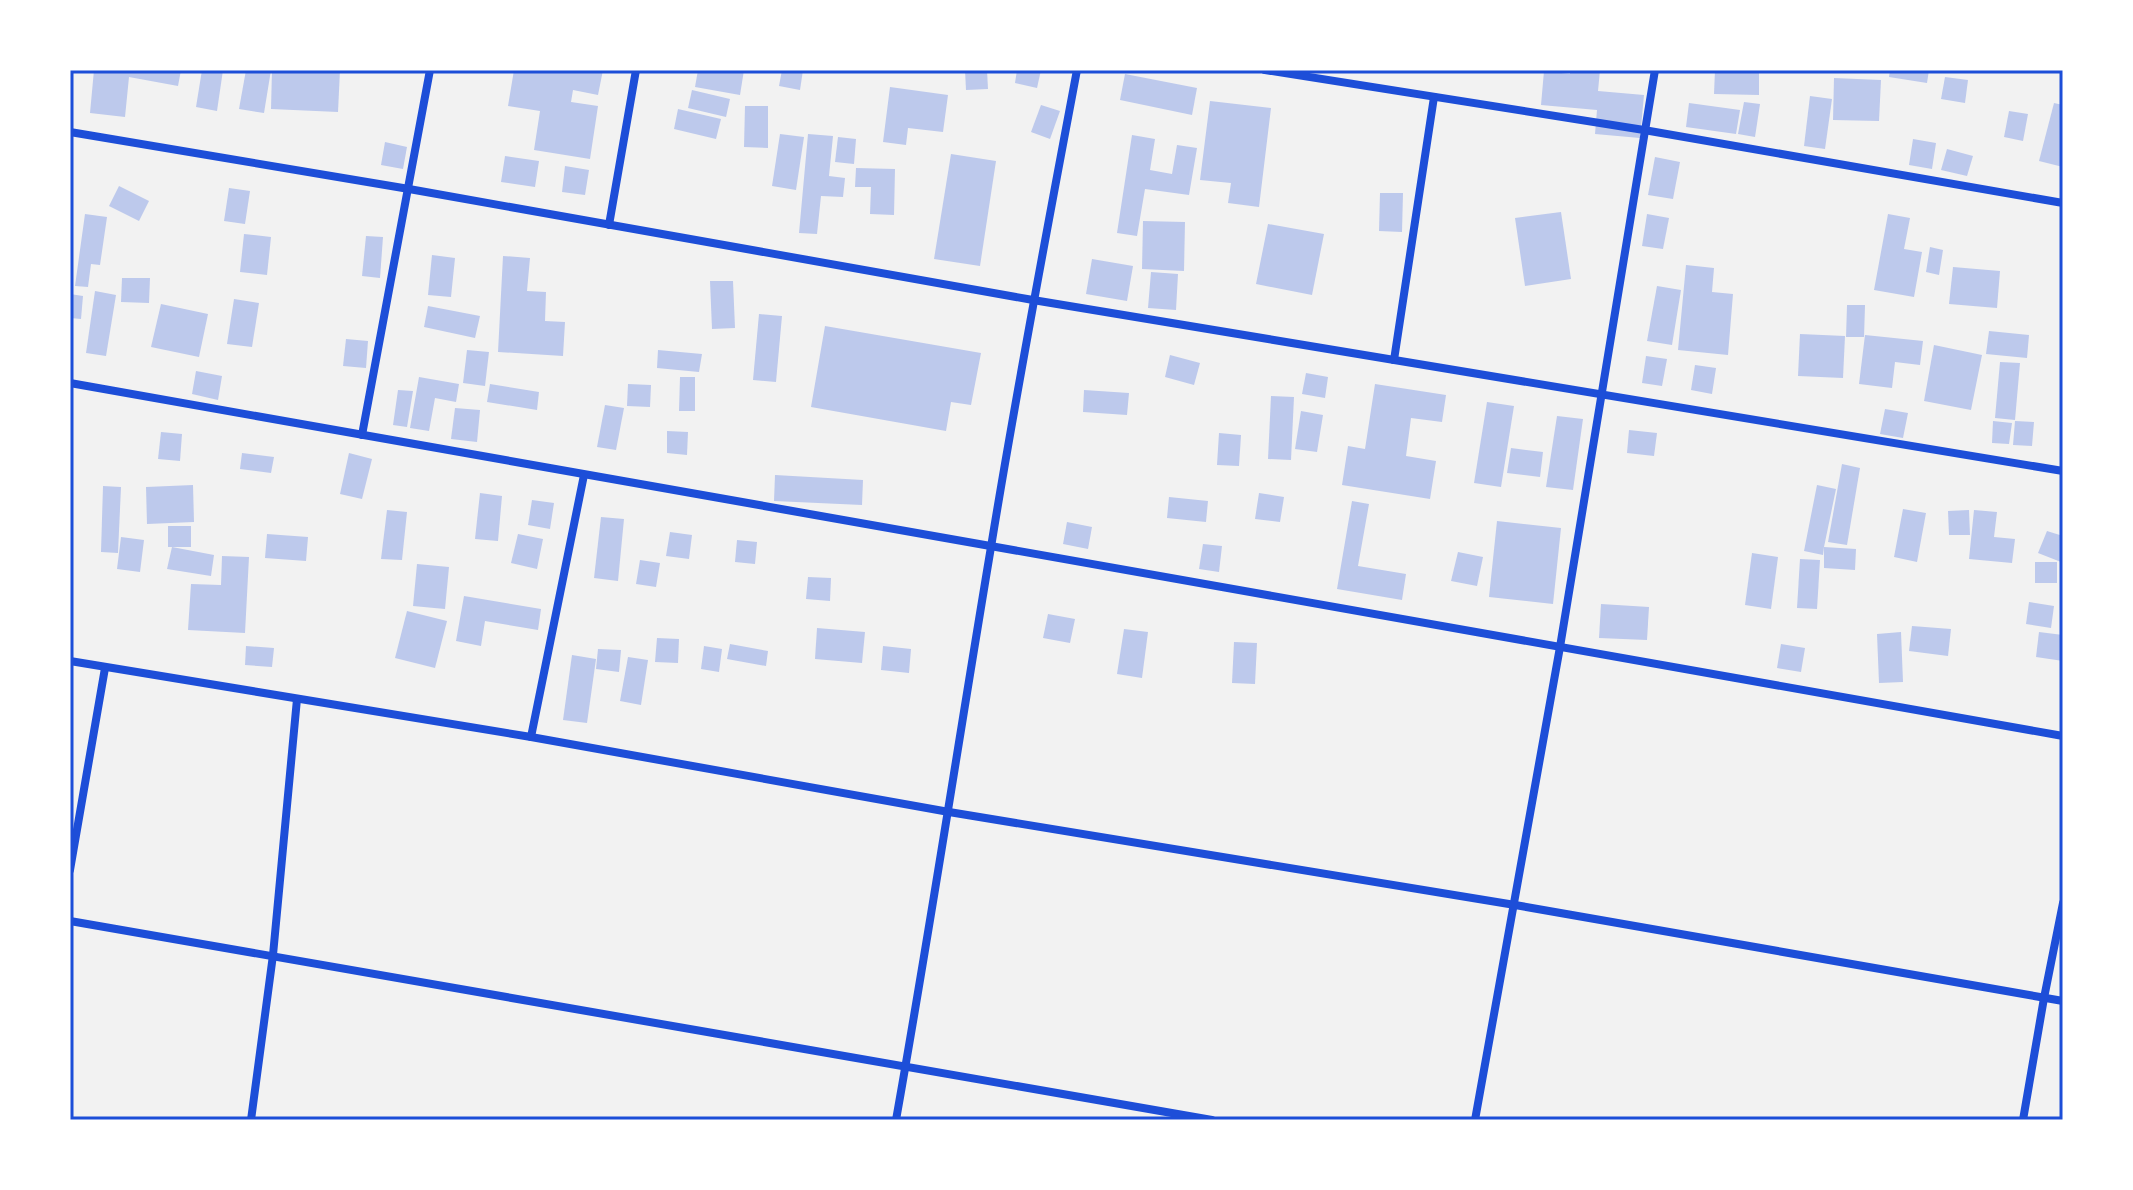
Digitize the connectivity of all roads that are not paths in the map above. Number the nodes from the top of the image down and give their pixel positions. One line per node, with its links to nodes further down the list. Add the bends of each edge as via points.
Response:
1 (430, 70): 9 (street)
2 (636, 70): 11 (street)
3 (1077, 70): 12 (street)
4 (1265, 70): 6 (street)
5 (1655, 70): 7 (street)
6 (1434, 97): 7 (street); 13 (street)
7 (1644, 130): 10 (street); 15 (street)
8 (70, 132): 9 (street)
9 (409, 189): 11 (street); 16 (street)
10 (2063, 203)
11 (609, 225): 12 (street)
12 (1033, 300): 13 (street); 19 (street)
13 (1394, 360): 15 (street)
14 (70, 383): 16 (street)
15 (1602, 394): 17 (street); 20 (street)
16 (362, 435): 18 (street)
17 (2063, 471)
18 (584, 475): 19 (street); 25 (street)
19 (990, 547): 20 (street); 26 (street)
20 (1560, 647): 24 (street); 29 (street)
21 (70, 661): 22 (street)
22 (105, 668): 23 (street); 27 (street)
23 (297, 699): 25 (street); 31 (street)
24 (2063, 736)
25 (531, 737): 26 (street)
26 (949, 812): 29 (street); 34 (street)
27 (70, 870)
28 (2063, 903): 32 (street)
29 (1515, 905): 32 (street); 38 (street)
30 (70, 921): 31 (street)
31 (273, 955): 34 (street); 35 (street)
32 (2044, 998): 33 (street); 39 (street)
33 (2063, 1001)
34 (906, 1067): 36 (street); 37 (street)
35 (251, 1120)
36 (896, 1120)
37 (1212, 1120)
38 (1475, 1120)
39 (2023, 1120)

